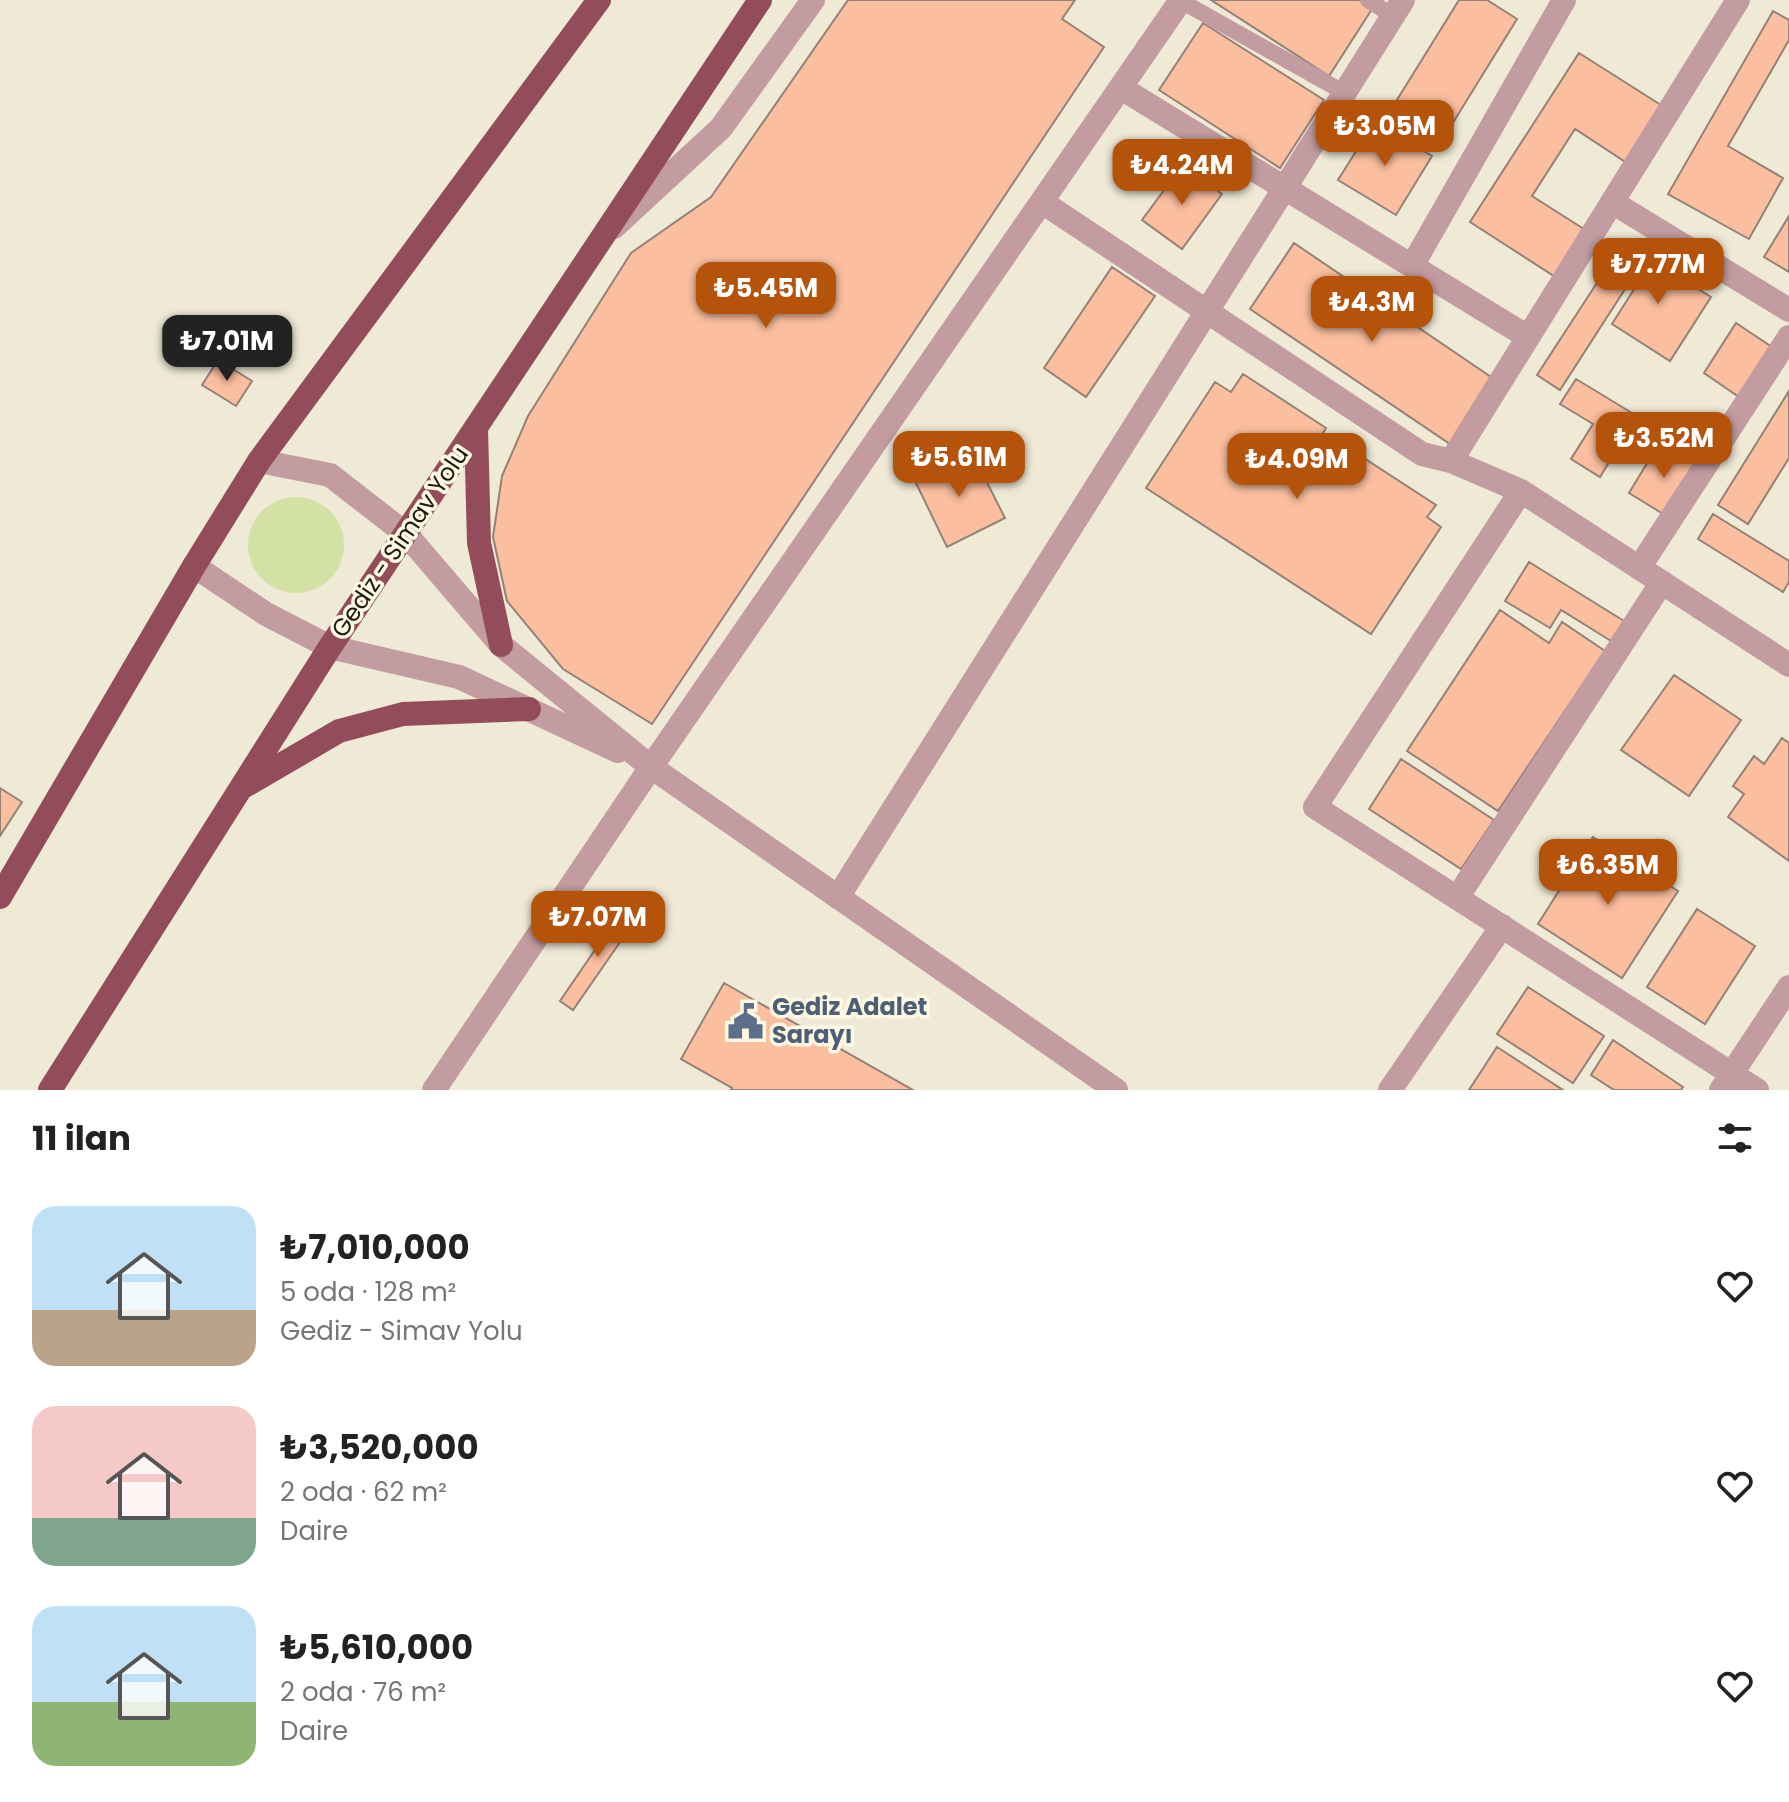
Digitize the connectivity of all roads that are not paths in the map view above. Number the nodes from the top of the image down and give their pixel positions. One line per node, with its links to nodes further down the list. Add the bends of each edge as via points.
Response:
1 (599, 0): 21 (highway)
2 (760, 0): 14 (highway, Gediz - Simav Yolu)
3 (813, 0): 14 (street, via 721,128)
4 (1181, 0): 9 (street); 10 (lane)
5 (1368, 0): 8 (lane)
6 (1738, 0): 13 (street)
7 (1555, 3): 15 (street)
8 (1398, 8): 10 (street)
9 (1121, 88): 11 (street); 12 (street)
10 (1345, 93): 11 (street)
11 (1284, 188): 15 (street); 17 (street)
12 (1042, 202): 17 (street); 32 (street)
13 (1612, 202): 16 (street); 18 (street)
14 (598, 243): 20 (highway, Gediz - Simav Yolu)
15 (1412, 266): 18 (street)
16 (1789, 310)
17 (1207, 311): 22 (street, via 1422,454); 35 (street)
18 (1528, 337): 22 (street)
19 (1789, 337): 26 (street)
20 (476, 428): 24 (highway, Gediz - Simav Yolu); 28 (highway, via 479,543)
21 (259, 461): 24 (street, via 330,475); 25 (highway)
22 (1451, 461): 23 (street)
23 (1521, 491): 26 (street); 36 (street, via 1315,807)
24 (406, 534): 28 (street); 29 (highway, Gediz - Simav Yolu)
25 (194, 566): 29 (street, via 266,614); 34 (highway)
26 (1639, 568): 27 (street)
27 (1662, 582): 30 (street); 36 (street)
28 (501, 645): 32 (street)
29 (330, 647): 31 (street, via 459,677); 33 (highway, Gediz - Simav Yolu)
30 (1789, 665)
31 (529, 709): 32 (street); 33 (highway, via 403,714 339,731)
32 (651, 767): 35 (street); 41 (street)
33 (238, 790): 40 (highway, Gediz - Simav Yolu)
34 (0, 897)
35 (838, 897): 42 (street)
36 (1457, 898): 37 (street)
37 (1502, 926): 39 (street); 43 (street)
38 (1789, 987): 39 (street)
39 (1727, 1082): 44 (street)
40 (50, 1090)
41 (434, 1090)
42 (1116, 1090)
43 (1390, 1090)
44 (1757, 1090)

